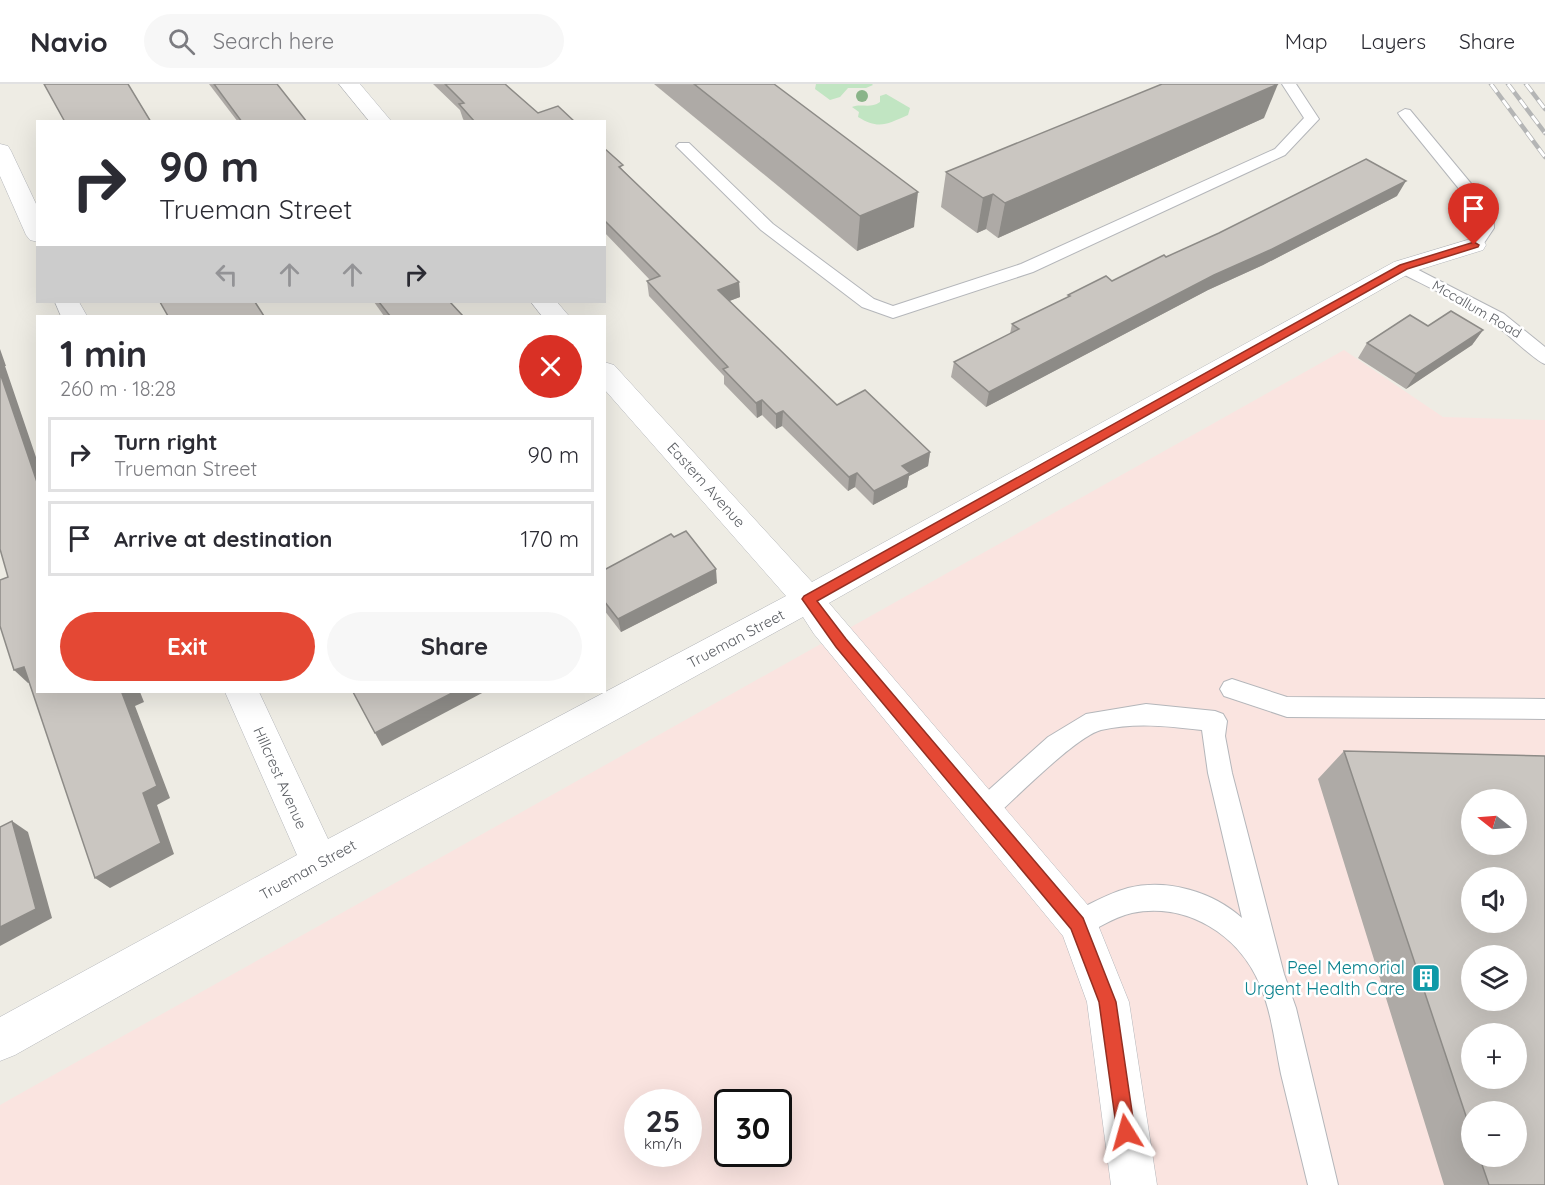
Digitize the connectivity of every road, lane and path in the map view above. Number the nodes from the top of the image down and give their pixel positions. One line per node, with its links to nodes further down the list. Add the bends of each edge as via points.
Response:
1 (349, 84): 4 (street)
2 (1291, 88): 5 (lane, via 1312,119 1280,152 1027,268 893,312 868,303 767,227)
3 (1405, 113): 8 (lane, via 1485,210 1486,228)
4 (380, 120)
5 (684, 146)
6 (0, 151): 7 (street)
7 (36, 231)
8 (1474, 245): 9 (street, Trueman Street)
9 (1403, 267): 12 (lane, Mccallum Road, via 1512,327); 14 (street, Trueman Street)
10 (544, 303): 11 (street)
11 (555, 315)
12 (1545, 358)
13 (606, 373): 14 (street, Eastern Avenue)
14 (808, 599): 18 (street, Eastern Avenue); 19 (street, Trueman Street)
15 (1232, 689): 17 (lane, via 1287,707)
16 (242, 693): 19 (street, Hillcrest Avenue)
17 (1545, 709)
18 (982, 812): 20 (street, Eastern Avenue); 21 (lane, via 1057,745 1094,721 1146,714 1215,721 1213,736 1220,772)
19 (320, 863): 22 (street, Trueman Street)
20 (1078, 924): 21 (lane, via 1131,900 1174,898 1203,907 1231,924 1254,947); 23 (street, Eastern Avenue, via 1108,1002)
21 (1270, 975): 24 (lane)
22 (0, 1040)
23 (1134, 1185)
24 (1323, 1185)

